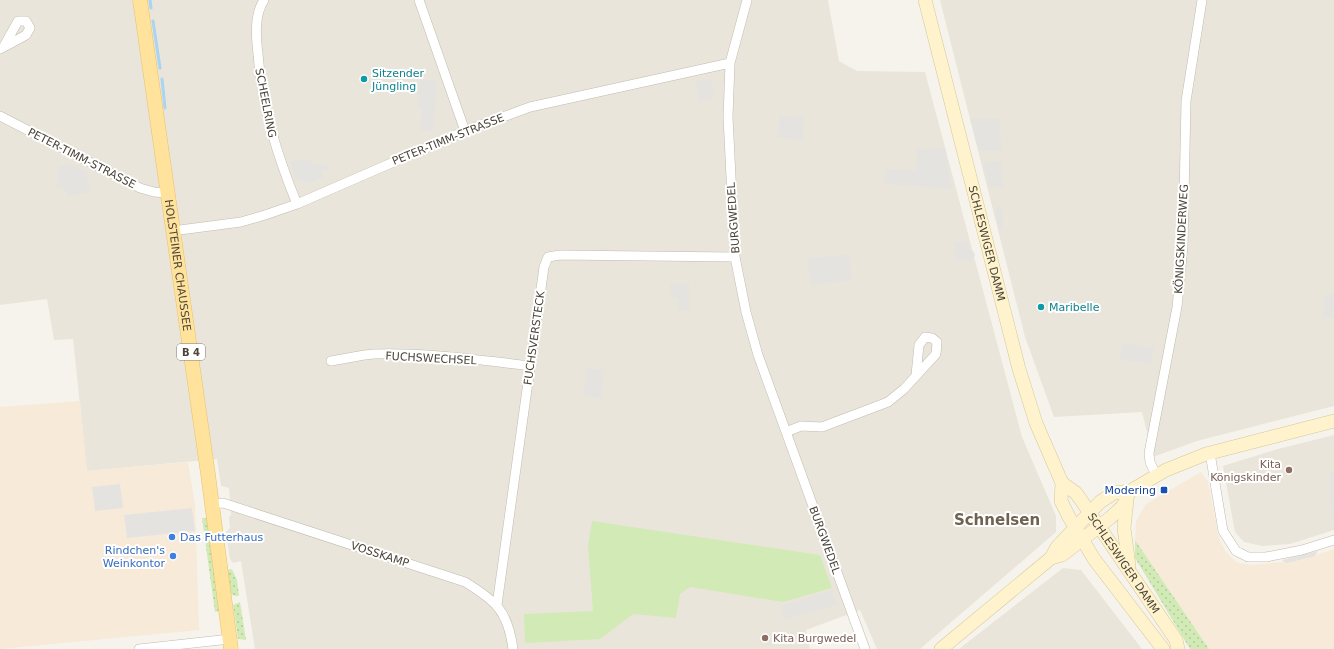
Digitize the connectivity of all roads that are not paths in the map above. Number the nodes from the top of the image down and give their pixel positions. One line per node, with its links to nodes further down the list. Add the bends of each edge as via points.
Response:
1 (140, 0): 10 (main road, HOLSTEINER CHAUSSEE / B 4)
2 (264, 0): 11 (street, SCHEELRING, via 257,20 260,79 272,137)
3 (419, 0): 9 (street)
4 (748, 0): 7 (street, BURGWEDEL)
5 (925, 0): 21 (main road, SCHLESWIGER DAMM, via 1019,370 1036,422)
6 (1202, 0): 20 (street, KÖNIGSKINDERWEG, via 1186,101 1184,246 1177,307 1149,453)
7 (730, 63): 9 (street, PETER-TIMM-STRASSE, via 530,107); 13 (street, BURGWEDEL, via 728,117)
8 (0, 116): 10 (street, PETER-TIMM-STRASSE, via 140,188)
9 (465, 131): 11 (street, PETER-TIMM-STRASSE)
10 (167, 193): 12 (main road, HOLSTEINER CHAUSSEE / B 4)
11 (297, 204): 12 (street, PETER-TIMM-STRASSE, via 241,222)
12 (172, 231): 23 (main road, HOLSTEINER CHAUSSEE / B 4)
13 (735, 257): 15 (street, FUCHSVERSTECK, via 548,257 544,267); 18 (street, BURGWEDEL, via 758,355)
14 (331, 361): 15 (street, FUCHSWECHSEL, via 373,354 444,356)
15 (531, 366): 29 (street, FUCHSVERSTECK)
16 (916, 374): 18 (street, via 904,389 888,402 822,427 801,426)
17 (1334, 421): 19 (main road)
18 (786, 432): 33 (street, BURGWEDEL)
19 (1210, 453): 20 (main road); 27 (street, via 1223,531 1230,544 1241,554 1248,557 1266,557)
20 (1156, 476): 22 (main road)
21 (1062, 483): 24 (main road, SCHLESWIGER DAMM, via 1076,493); 26 (main road, SCHLESWIGER DAMM, via 1062,501)
22 (1129, 494): 24 (main road, via 1114,492); 25 (main road, via 1123,506); 28 (main road, via 1124,528)
23 (212, 504): 29 (street, VOSSKAMP, via 223,503 465,582); 30 (main road, HOLSTEINER CHAUSSEE / B 4)
24 (1090, 513): 25 (main road, SCHLESWIGER DAMM); 26 (main road)
25 (1099, 526): 26 (main road); 28 (main road, SCHLESWIGER DAMM)
26 (1078, 534): 34 (main road, via 1062,555 1051,558); 35 (main road, SCHLESWIGER DAMM)
27 (1334, 540)
28 (1130, 572): 36 (main road, SCHLESWIGER DAMM, via 1176,640)
29 (497, 604): 32 (street, VOSSKAMP, via 510,628)
30 (230, 644): 31 (street)
31 (139, 649)
32 (513, 649)
33 (865, 649)
34 (941, 649)
35 (1163, 649)
36 (1178, 649)

